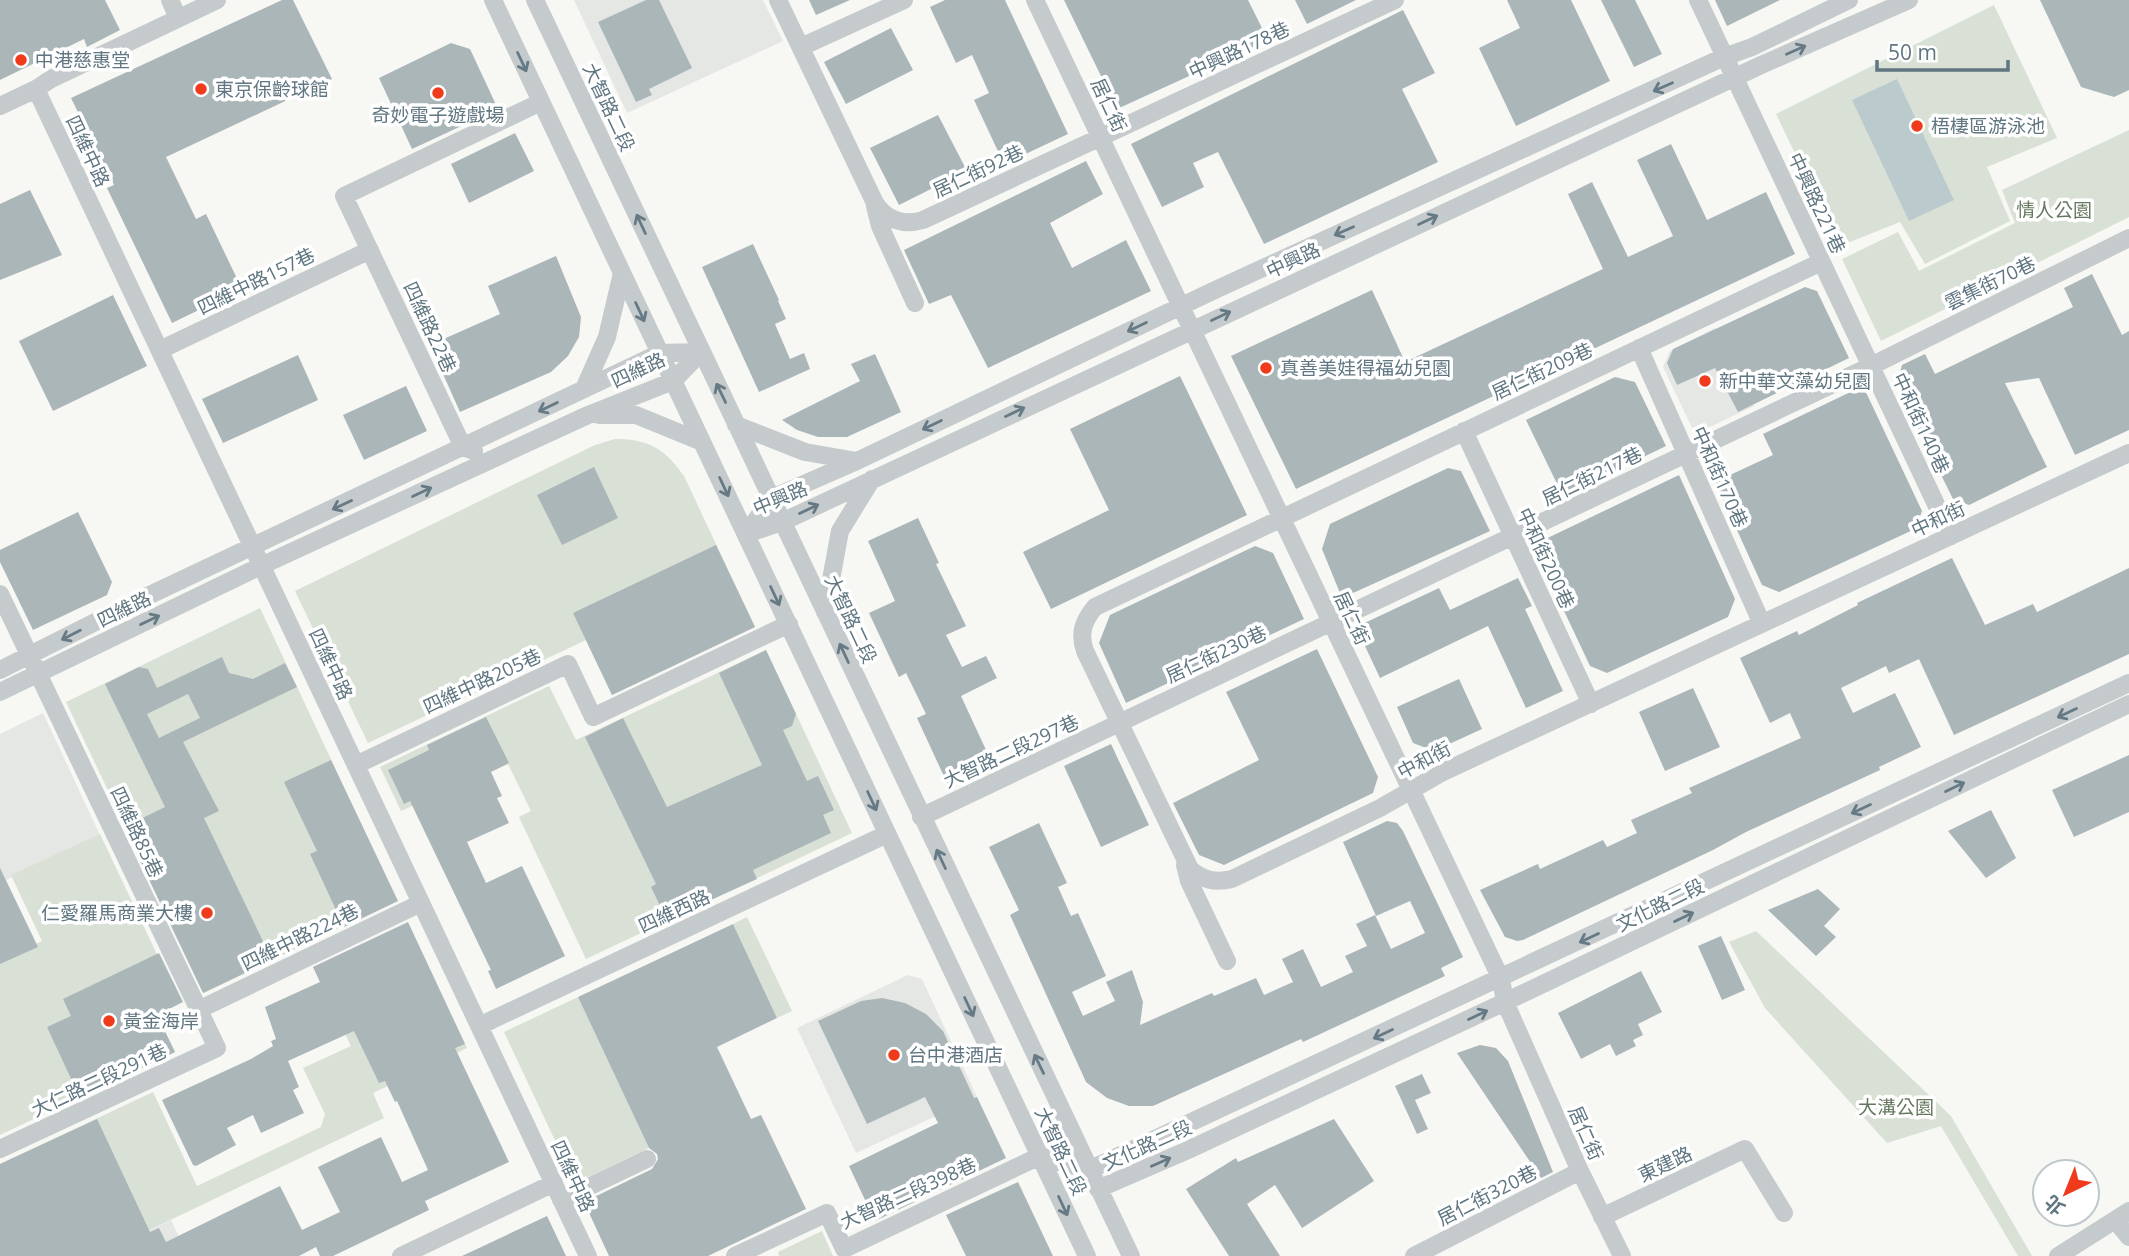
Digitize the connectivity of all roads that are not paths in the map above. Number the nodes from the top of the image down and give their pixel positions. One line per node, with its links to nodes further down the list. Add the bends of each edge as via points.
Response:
1 (170, 0): 12 (street)
2 (217, 0): 12 (street)
3 (493, 0): 17 (street, 大智路二段, one-way to 17)
4 (535, 0): 30 (street, 大智路二段, one-way to 4)
5 (778, 0): 13 (street)
6 (904, 0): 13 (street)
7 (1035, 0): 19 (street, 居仁街)
8 (1395, 0): 19 (street, 中興路178巷)
9 (1698, 0): 14 (street, 中興路221巷)
10 (1849, 0): 14 (street, 中興路)
11 (1909, 0): 15 (street, 中興路, one-way to 11)
12 (178, 18): 16 (street)
13 (801, 47): 20 (street)
14 (1724, 57): 15 (street, 中興路221巷); 26 (street, 中興路, one-way to 26)
15 (1734, 78): 23 (street, 中興路221巷); 27 (street, 中興路, one-way to 15)
16 (36, 89): 18 (street); 29 (street, 四維中路)
17 (541, 102): 22 (street, 四維路22巷, via 344,196); 24 (street, 大智路二段)
18 (0, 106)
19 (1100, 137): 20 (street, 居仁街92巷, via 915,222 892,219); 26 (street, 居仁街)
20 (875, 203): 25 (street, via 880,226)
21 (2129, 238): 32 (street, 雲集街70巷)
22 (370, 250): 29 (street, 四維中路157巷); 39 (street, 四維路22巷)
23 (1821, 261): 28 (street, 居仁街209巷); 32 (street, 中興路221巷)
24 (622, 273): 31 (street, 大智路二段, one-way to 31); 34 (street, via 607,338)
25 (915, 303)
26 (1181, 306): 27 (street, 居仁街); 43 (street, 中興路, one-way to 43)
27 (1193, 330): 44 (street, 中興路, one-way to 27); 46 (street, 居仁街)
28 (1639, 348): 37 (street, 居仁街209巷); 41 (street, 中和街170巷)
29 (160, 351): 51 (street, 四維中路)
30 (702, 352): 31 (street, 四維路); 33 (street, 四維路); 36 (street, 大智路二段, one-way to 30)
31 (660, 353): 33 (street, 大智路二段); 34 (street, 四維路)
32 (1871, 366): 41 (street, 居仁街217巷); 49 (street, 中和街140巷)
33 (673, 381): 35 (street, 四維路); 38 (street, 大智路二段)
34 (584, 389): 39 (street, 四維路, one-way to 39)
35 (589, 415): 38 (street, via 636,415); 42 (street, 四維路)
36 (736, 425): 43 (street, via 805,453); 45 (street, 大智路二段)
37 (1464, 431): 46 (street, 居仁街209巷); 50 (street, 中和街200巷)
38 (702, 442): 48 (street, 大智路二段, one-way to 48)
39 (463, 447): 42 (street); 51 (street, 四維路, one-way to 51)
40 (2129, 453): 49 (street, 中和街)
41 (1686, 454): 50 (street, 居仁街217巷); 57 (street, 中和街170巷)
42 (494, 459): 52 (street, 四維路, one-way to 42)
43 (857, 461): 45 (street, 中興路)
44 (872, 479): 47 (street, 中興路, one-way to 44); 54 (street, via 840,531)
45 (772, 498): 47 (street, 大智路二段); 48 (street, 中興路)
46 (1281, 518): 56 (street, 居仁街); 65 (street, via 1093,609 1083,626 1083,644)
47 (782, 522): 48 (street, 中興路); 54 (street, 大智路二段)
48 (746, 534): 55 (street, 大智路二段, one-way to 55)
49 (1951, 536): 57 (street, 中和街)
50 (1513, 537): 56 (street, 居仁街217巷); 63 (street, 中和街200巷)
51 (253, 546): 52 (street, 四維中路); 58 (street, 四維路, one-way to 58)
52 (263, 565): 60 (street, 四維路, one-way to 52); 66 (street, 四維中路)
53 (0, 594): 58 (street, 四維路85巷)
54 (825, 612): 68 (street, 大智路二段, one-way to 54)
55 (789, 624): 66 (street, 四維中路205巷, via 593,717 568,664); 69 (street, 大智路二段, one-way to 69)
56 (1331, 624): 65 (street, 居仁街230巷); 67 (street, 居仁街)
57 (1762, 624): 63 (street, 中和街)
58 (29, 656): 59 (street, 四維路); 60 (street, 四維路85巷)
59 (0, 670)
60 (39, 673): 62 (street, 四維路); 75 (street, 四維路85巷)
61 (2129, 683): 73 (street, 文化路二段, one-way to 73)
62 (0, 692)
63 (1591, 704): 67 (street, 中和街)
64 (2129, 704): 74 (street, 文化路二段, one-way to 64)
65 (1119, 723): 68 (street, 大智路二段297巷); 70 (street)
66 (356, 765): 71 (street, 四維中路)
67 (1410, 791): 70 (street, 中和街, via 1232,879 1205,879); 73 (street, 居仁街)
68 (921, 817): 81 (street, 大智路二段, one-way to 68)
69 (887, 834): 76 (street, 四維西路); 79 (street, 大智路二段, one-way to 79)
70 (1184, 861): 72 (street)
71 (421, 903): 75 (street, 四維中路224巷); 76 (street, 四維中路)
72 (1227, 961)
73 (1502, 979): 74 (street, 居仁街); 81 (street, 文化路二段, one-way to 81)
74 (1505, 1002): 82 (street, 居仁街); 83 (street, 文化路二段, one-way to 74)
75 (198, 1010): 77 (street, 四維路85巷)
76 (480, 1026): 84 (street, 四維中路)
77 (217, 1048): 78 (street, 大仁路二段291巷)
78 (0, 1149)
79 (1040, 1156): 81 (street, 文化路二段); 83 (street, 文化路二段); 89 (street, 大智路二段398巷); 93 (street, 大智路二段, one-way to 93)
80 (647, 1159): 84 (street)
81 (1089, 1170): 83 (street, 大智路二段)
82 (1580, 1171): 87 (street, 居仁街); 95 (street, 居仁街320巷)
83 (1098, 1189): 94 (street, 大智路二段)
84 (557, 1192): 90 (street); 91 (street, 四維中路)
85 (1784, 1213): 87 (street, 東建路, via 1745,1149)
86 (2122, 1215): 88 (street); 97 (street)
87 (1602, 1217): 96 (street, 居仁街)
88 (2129, 1237)
89 (845, 1252): 92 (street, 大智路二段398巷, via 827,1213)
90 (401, 1256)
91 (588, 1256)
92 (736, 1256)
93 (1087, 1256)
94 (1131, 1256)
95 (1414, 1256)
96 (1622, 1256)
97 (2059, 1256)

